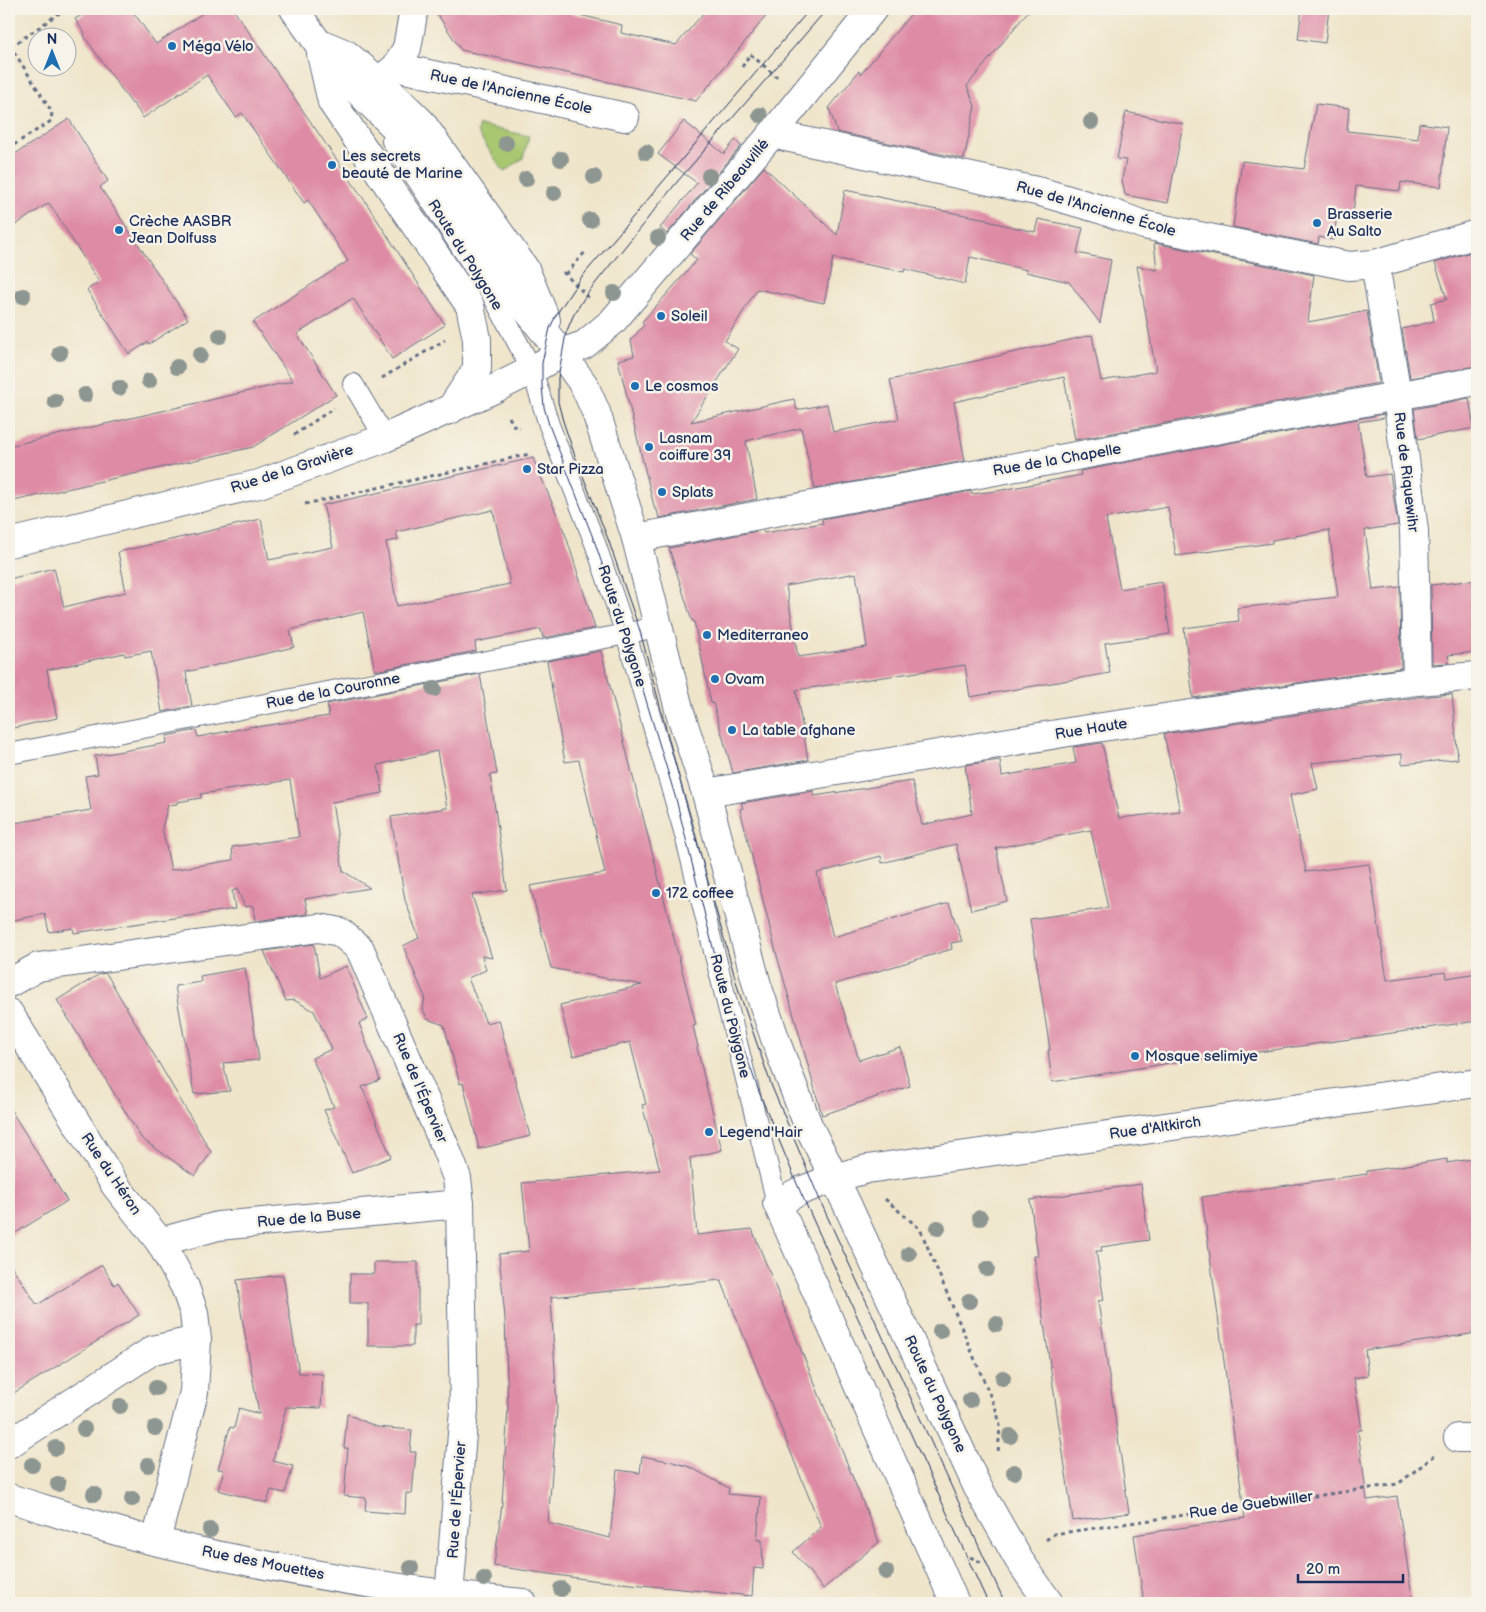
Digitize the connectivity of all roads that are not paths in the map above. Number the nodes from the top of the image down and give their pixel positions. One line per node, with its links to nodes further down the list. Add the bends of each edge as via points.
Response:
1 (294, 9): 4 (street, Route du Polygone)
2 (414, 9): 5 (street, via 407,48)
3 (873, 9): 7 (street, Rue de Ribeauvillé)
4 (318, 43): 5 (street, Route du Polygone, via 346,54); 15 (street, Route du Polygone, via 332,102 470,306 477,339 477,369)
5 (379, 81): 6 (street, Rue de l'Ancienne École); 10 (street, Route du Polygone, via 421,122 525,270); 11 (lane, Route du Polygone)
6 (625, 117)
7 (772, 134): 9 (street, Rue de l'Ancienne École, via 1041,192 1144,225 1330,263 1349,266); 10 (street, Rue de Ribeauvillé, via 612,322 584,344)
8 (1477, 234): 9 (street, Rue de l'Ancienne École)
9 (1375, 264): 14 (street, Rue de Riquewihr)
10 (561, 353): 11 (street, Rue de la Gravière); 17 (street, Route du Polygone, via 584,385 596,412)
11 (532, 370): 15 (street, Rue de la Gravière); 20 (lane, Route du Polygone)
12 (1477, 381): 14 (street, Rue de la Chapelle)
13 (355, 388): 16 (lane)
14 (1396, 397): 17 (street, Rue de la Chapelle); 22 (street, Rue de Riquewihr, via 1414,532)
15 (450, 410): 16 (street, Rue de la Gravière)
16 (385, 438): 18 (street, Rue de la Gravière, via 259,484)
17 (636, 538): 19 (street, Route du Polygone)
18 (9, 543)
19 (658, 626): 20 (lane, Rue de la Couronne); 24 (street, Route du Polygone, via 679,709)
20 (626, 634): 23 (lane, Rue de la Couronne); 29 (lane, Route du Polygone, via 684,831)
21 (1477, 676): 22 (street, Rue Haute)
22 (1416, 681): 24 (street, Rue Haute, via 1075,731)
23 (9, 754)
24 (706, 793): 28 (street, Route du Polygone, via 757,985 808,1125)
25 (9, 983): 30 (street, Rue de l'Épervier, via 38,967 319,928 340,932 360,949 446,1149 457,1178)
26 (9, 1013): 31 (street, Rue du Héron, via 115,1185)
27 (1477, 1084): 28 (street, Rue d'Altkirch, via 867,1168)
28 (834, 1178): 29 (street); 39 (street, Route du Polygone, via 976,1486 1019,1560)
29 (777, 1203): 38 (street, Route du Polygone)
30 (460, 1204): 31 (street, Rue de la Buse, via 218,1226); 36 (street, Rue de l'Épervier, via 464,1409)
31 (160, 1242): 32 (street, Rue du Héron, via 185,1287 194,1313)
32 (197, 1340): 33 (street, via 153,1350); 35 (street, Rue du Héron, via 194,1392)
33 (9, 1444)
34 (9, 1498): 35 (street, Rue des Mouettes)
35 (156, 1541): 36 (street, Rue des Mouettes, via 330,1577)
36 (449, 1596): 37 (street, Rue des Mouettes)
37 (523, 1603)
38 (955, 1603)
39 (1049, 1603)

